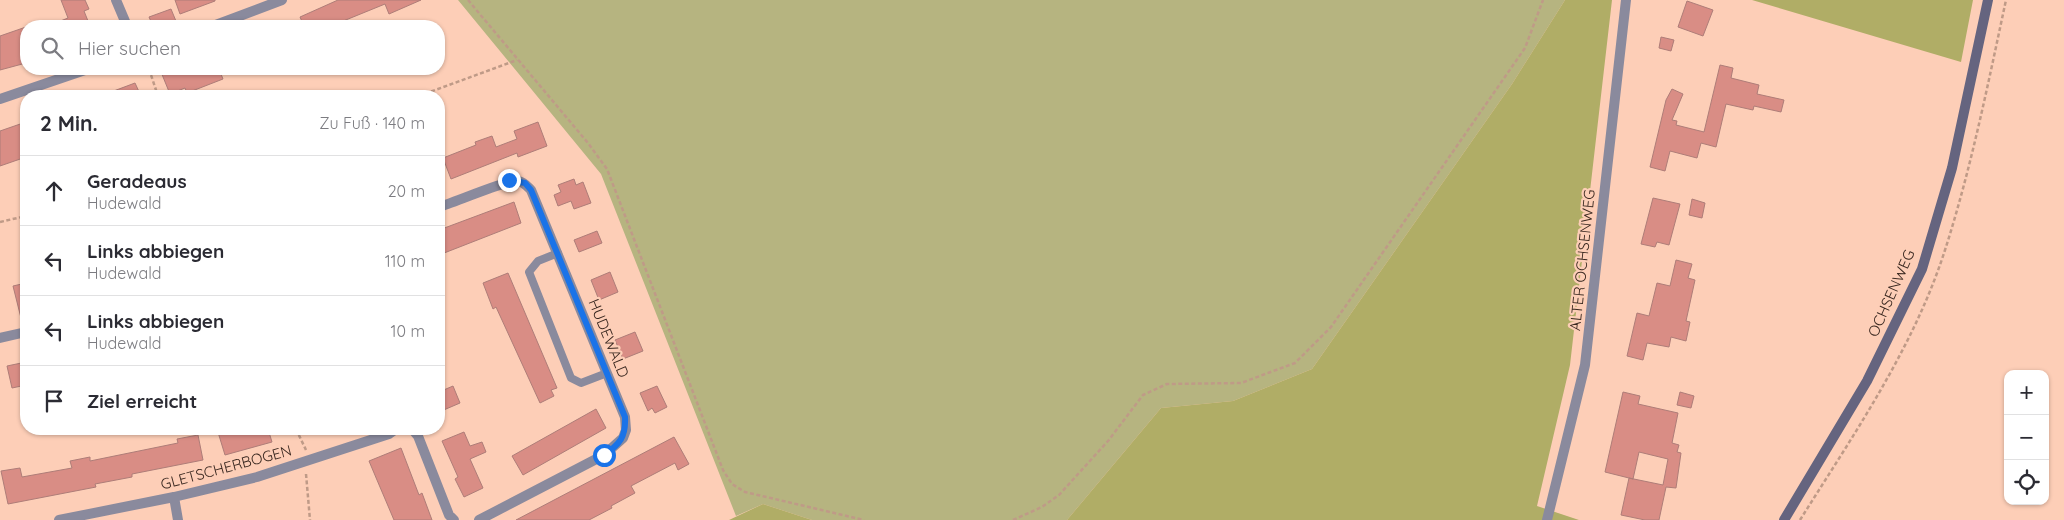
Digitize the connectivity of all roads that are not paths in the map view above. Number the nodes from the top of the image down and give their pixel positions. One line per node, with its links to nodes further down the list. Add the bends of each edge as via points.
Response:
1 (116, 0): 5 (street)
2 (282, 0): 6 (street)
3 (1626, 0): 23 (street, ALTER OCHSENWEG, via 1585,365)
4 (1988, 0): 24 (main road, OCHSENWEG, via 1952,168 1922,268 1867,381)
5 (124, 20)
6 (229, 20)
7 (70, 75): 8 (street)
8 (26, 90)
9 (20, 92): 10 (street)
10 (0, 99)
11 (445, 205): 12 (street, HUDEWALD, via 509,180 525,183)
12 (558, 253): 15 (street, HUDEWALD); 15 (lane, via 538,261 529,272 571,378 581,384)
13 (20, 333): 14 (street)
14 (0, 338)
15 (607, 374): 22 (street, HUDEWALD, via 625,417 626,430 618,445)
16 (386, 435): 18 (street, GLETSCHERBOGEN, via 257,476)
17 (417, 435): 21 (street, via 449,515)
18 (174, 497): 19 (street, GLETSCHERBOGEN); 20 (street)
19 (59, 520)
20 (178, 520)
21 (454, 520)
22 (479, 520)
23 (1547, 520)
24 (1784, 520)

